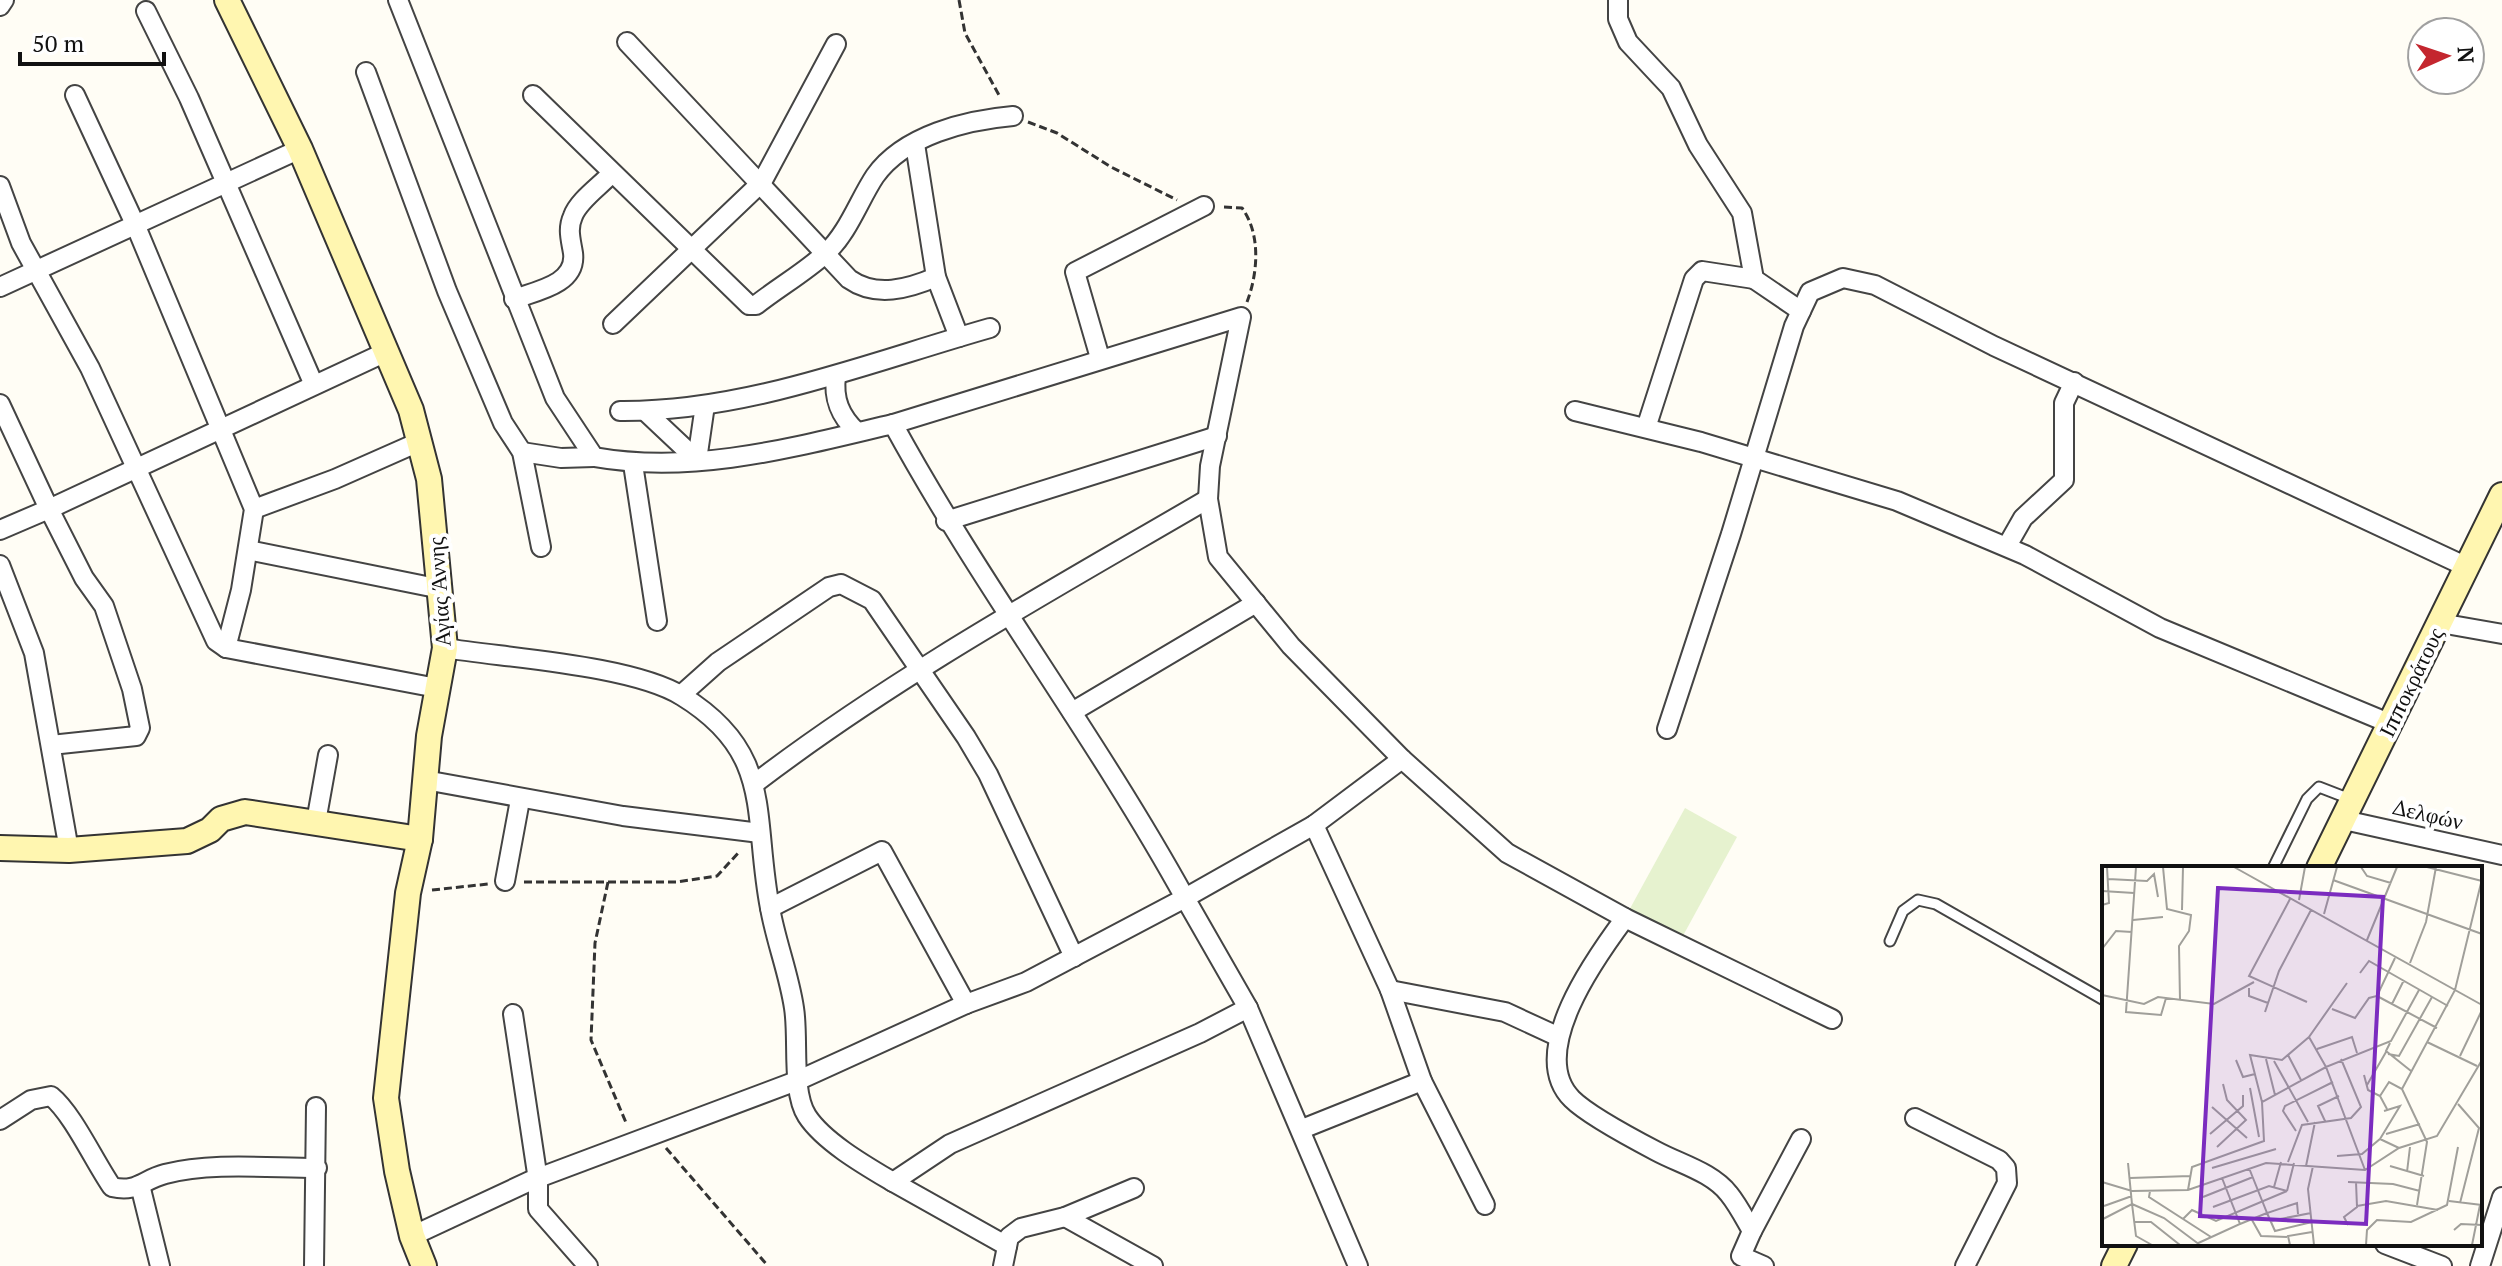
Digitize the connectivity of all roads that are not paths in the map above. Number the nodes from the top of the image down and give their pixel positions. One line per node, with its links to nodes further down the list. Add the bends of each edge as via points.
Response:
1 (4, 0): 5 (street)
2 (227, 0): 14 (street, Αγίας Άννης)
3 (398, 0): 27 (street)
4 (1618, 0): 25 (street, via 1618,19 1628,42 1671,88 1698,145 1742,213)
5 (0, 6)
6 (146, 11): 16 (street)
7 (627, 42): 17 (street)
8 (836, 44): 17 (street)
9 (366, 72): 48 (street, via 447,291 503,423)
10 (75, 95): 20 (street)
11 (533, 95): 15 (street)
12 (1013, 116): 13 (street, via 977,120)
13 (915, 144): 22 (street, via 876,175); 24 (street)
14 (300, 149): 16 (street); 32 (street, Αγίας Άννης)
15 (611, 174): 21 (street); 27 (street, via 573,214 571,271 554,285)
16 (225, 182): 20 (street); 36 (street)
17 (762, 182): 21 (street); 22 (street)
18 (0, 186): 23 (street)
19 (1204, 206): 33 (street, via 1075,272)
20 (135, 224): 23 (street); 44 (street)
21 (693, 250): 22 (street, via 749,305); 29 (street)
22 (827, 252): 24 (street, via 865,289 886,291)
23 (37, 270): 26 (street); 53 (street)
24 (936, 277): 31 (street)
25 (1754, 279): 28 (street); 43 (street, via 1702,271 1694,279)
26 (0, 287)
27 (514, 299): 49 (street, via 555,398)
28 (1801, 311): 35 (street, via 1810,292 1843,278 1875,285); 50 (street)
29 (613, 324)
30 (990, 328): 31 (street)
31 (959, 337): 34 (street)
32 (386, 352): 36 (street); 47 (street, Αγίας Άννης)
33 (1100, 358): 42 (street); 46 (street, via 1241,317)
34 (836, 376): 38 (street); 45 (street, via 838,407)
35 (2074, 382): 60 (street, via 2064,403 2064,480 2023,518); 64 (street)
36 (314, 385): 44 (street)
37 (0, 404): 56 (street)
38 (705, 405): 40 (street); 51 (street)
39 (620, 411): 40 (street)
40 (645, 411): 51 (street)
41 (1575, 411): 43 (street)
42 (893, 424): 45 (street); 58 (street)
43 (1646, 428): 50 (street)
44 (220, 430): 53 (street); 57 (street)
45 (857, 432): 51 (street, via 768,454)
46 (1217, 436): 55 (street); 58 (street)
47 (421, 441): 57 (street); 65 (street, Αγίας Άννης)
48 (522, 452): 49 (street); 61 (street)
49 (594, 457): 52 (street)
50 (1754, 459): 60 (street, via 1897,501); 78 (street)
51 (697, 460): 52 (street)
52 (633, 464): 68 (street)
53 (137, 467): 56 (street); 71 (street, via 210,633)
54 (2502, 495): 64 (street, Ιπποκράτους)
55 (1208, 499): 66 (street, via 1218,557); 67 (street)
56 (49, 509): 59 (street); 79 (street, via 104,606 140,728 136,736)
57 (254, 509): 62 (street)
58 (946, 521): 67 (street)
59 (0, 530)
60 (2007, 546): 77 (street, via 2160,628)
61 (541, 547)
62 (248, 550): 65 (street); 71 (street)
63 (0, 565): 79 (street, via 34,653)
64 (2467, 567): 69 (street, Ιπποκράτους)
65 (441, 589): 72 (street, Αγίας Άννης)
66 (1256, 603): 76 (street); 81 (street)
67 (1008, 613): 73 (street); 76 (street)
68 (657, 621)
69 (2440, 623): 70 (street); 77 (street, Ιπποκράτους)
70 (2502, 634)
71 (226, 648): 74 (street)
72 (445, 648): 74 (street, Αγίας Άννης); 75 (street, via 626,675)
73 (919, 671): 75 (street, via 872,600 841,584 746,642); 83 (street); 100 (street, via 988,774)
74 (437, 688): 82 (street, Αγίας Άννης)
75 (681, 695): 83 (street, via 733,736)
76 (1072, 712): 96 (street, via 1139,814)
77 (2391, 724): 85 (street, Ιπποκράτους)
78 (1667, 729)
79 (51, 745): 91 (street)
80 (328, 755): 86 (street)
81 (1402, 759): 87 (street); 98 (street, via 1507,853)
82 (425, 780): 84 (street); 89 (street, Αγίας Άννης)
83 (754, 784): 88 (street)
84 (520, 800): 88 (street); 95 (street)
85 (2349, 810): 92 (street, Δελφών); 93 (lane, via 2319,787 2307,799); 94 (street, Ιπποκράτους)
86 (316, 822): 89 (street); 91 (street, via 245,812 221,819 187,841)
87 (1314, 825): 96 (street); 101 (street)
88 (752, 832): 97 (street)
89 (420, 839): 124 (street, Αγίας Άννης, via 408,893 386,1098)
90 (0, 848): 91 (street)
91 (69, 850)
92 (2502, 855)
93 (2274, 866)
94 (2320, 866)
95 (505, 881)
96 (1185, 898): 100 (street); 104 (street)
97 (770, 908): 103 (street, via 882,851); 108 (street, via 794,1009)
98 (1625, 918): 106 (street); 107 (street, via 1588,967)
99 (1890, 941): 102 (lane, via 1903,911 1918,900 1936,904)
100 (1074, 957): 103 (street)
101 (1390, 990): 107 (street, via 1505,1012); 109 (street)
102 (2102, 999)
103 (966, 1004): 108 (street)
104 (1248, 1008): 113 (street); 117 (street, via 950,1144)
105 (513, 1014): 116 (street)
106 (1832, 1019)
107 (1559, 1037): 123 (street, via 1556,1066 1571,1099 1709,1177 1729,1193)
108 (799, 1080): 116 (street); 117 (street, via 808,1119 850,1156)
109 (1422, 1081): 113 (street); 121 (street)
110 (316, 1107): 115 (street)
111 (1915, 1118): 137 (street, via 2006,1168 2007,1183)
112 (0, 1120): 118 (street, via 31,1100 51,1096 65,1108 112,1187 129,1191)
113 (1302, 1129): 135 (street)
114 (1801, 1139): 123 (street)
115 (317, 1168): 118 (street, via 207,1169 164,1174); 130 (street)
116 (538, 1180): 124 (street); 132 (street, via 538,1209)
117 (893, 1182): 125 (street)
118 (140, 1185): 129 (street)
119 (1134, 1188): 122 (street)
120 (2502, 1197): 140 (street)
121 (1485, 1205)
122 (1065, 1217): 125 (street, via 1021,1228); 134 (street)
123 (1752, 1231): 128 (street)
124 (412, 1236): 131 (street, Αγίας Άννης)
125 (1007, 1246): 133 (street)
126 (2124, 1246): 138 (street)
127 (2390, 1246): 139 (street)
128 (1738, 1261): 136 (street)
129 (160, 1266)
130 (314, 1266)
131 (424, 1266)
132 (588, 1266)
133 (1003, 1266)
134 (1153, 1266)
135 (1358, 1266)
136 (1764, 1266)
137 (1965, 1266)
138 (2114, 1266)
139 (2442, 1266)
140 (2480, 1266)

